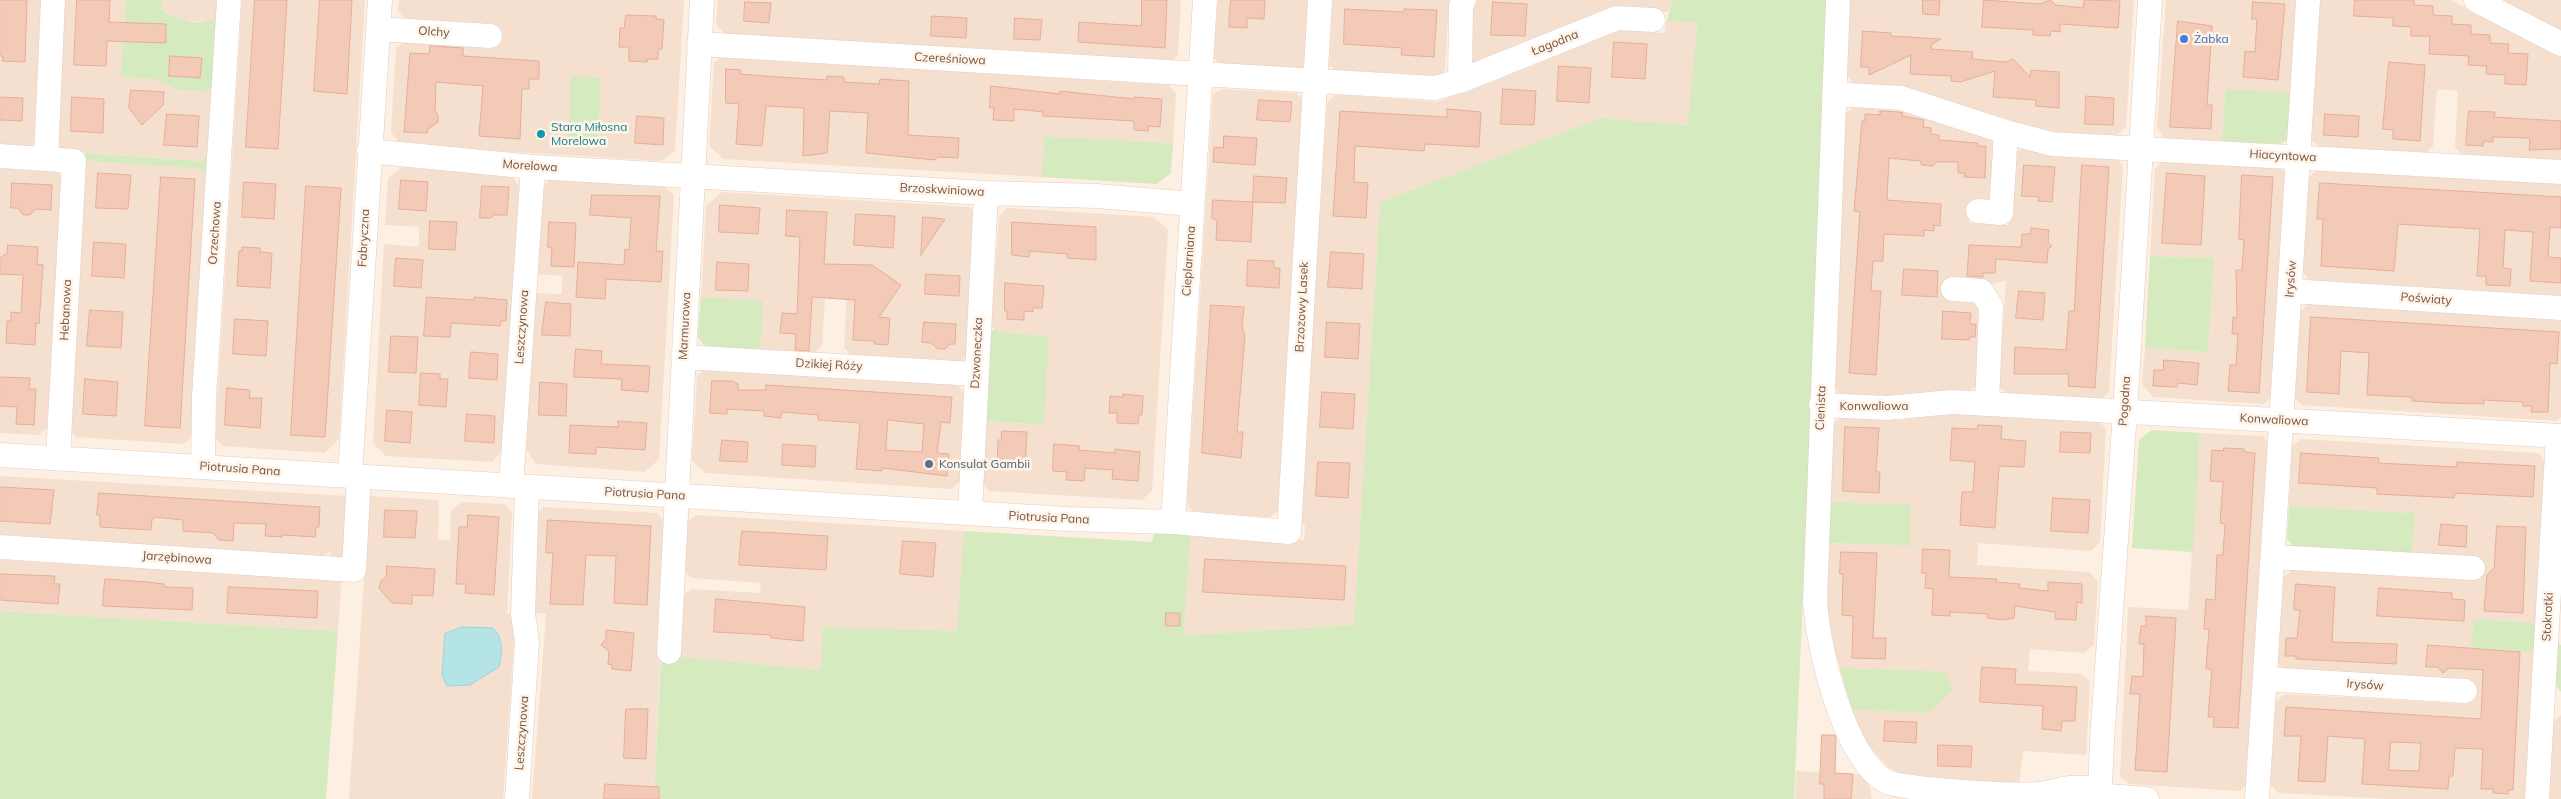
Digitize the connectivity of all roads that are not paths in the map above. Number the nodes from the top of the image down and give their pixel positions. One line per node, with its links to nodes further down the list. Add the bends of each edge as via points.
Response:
1 (53, 0): 26 (street)
2 (229, 0): 45 (street, Orzechowa, via 204,397)
3 (380, 0): 13 (street, Fabryczna)
4 (702, 0): 15 (street, Marmurowa)
5 (1205, 0): 17 (street, Cieplarniana)
6 (1320, 0): 19 (street)
7 (1464, 0): 18 (street, via 1461,6)
8 (1838, 0): 20 (street, Cienista)
9 (2150, 0): 22 (street, Pogodna)
10 (2476, 0): 16 (street)
11 (2308, 1): 25 (street, Irysów)
12 (1653, 20): 18 (street, Łagodna, via 1616,18)
13 (378, 29): 14 (street, Olchy); 23 (street, Fabryczna)
14 (490, 36)
15 (699, 44): 17 (street, Czereśniowa); 29 (street, Marmurowa)
16 (2561, 44)
17 (1200, 74): 19 (street, Łagodna); 31 (street, Cieplarniana)
18 (1460, 81): 19 (street, Łagodna, via 1435,88)
19 (1316, 83): 51 (street, Brzozowy Lasek)
20 (1834, 94): 21 (street, Hiacyntowa, via 1901,98); 39 (street, Cienista)
21 (2006, 132): 22 (street, Hiacyntowa, via 2052,144); 32 (street, via 2001,213)
22 (2141, 148): 25 (street, Hiacyntowa); 40 (street, Pogodna)
23 (370, 151): 27 (street, Morelowa); 46 (street, Fabryczna)
24 (0, 156): 26 (street)
25 (2300, 156): 28 (street, Hiacyntowa); 34 (street, Irysów)
26 (46, 159): 44 (street, Hebanowa, via 74,162)
27 (533, 167): 29 (street, Morelowa); 47 (street, Leszczynowa)
28 (2561, 172)
29 (692, 175): 30 (street, Brzoskwiniowa); 36 (street, Marmurowa)
30 (986, 193): 31 (street, Brzoskwiniowa, via 1097,196); 37 (street, Dzwoneczka)
31 (1192, 204): 50 (street, Cieplarniana)
32 (1978, 212)
33 (1952, 289): 38 (street, via 1981,292 1991,306)
34 (2290, 290): 35 (street, Poświaty); 41 (street, Irysów)
35 (2561, 308)
36 (683, 357): 37 (street, Dzikiej Róży); 48 (street, Marmurowa)
37 (975, 374): 49 (street, Dzwoneczka)
38 (1987, 404): 39 (street, Konwaliowa, via 1939,402 1887,408); 40 (street, Konwaliowa)
39 (1821, 406): 61 (street, Cienista, via 1815,601 1818,632 1826,670 1846,724)
40 (2125, 412): 41 (street, Konwaliowa); 62 (street, Pogodna)
41 (2282, 420): 42 (street, Konwaliowa); 53 (street, Irysów)
42 (2559, 436): 56 (street, Stokrotki)
43 (0, 455): 44 (street, Piotrusia Pana)
44 (58, 458): 45 (street, Piotrusia Pana)
45 (203, 466): 46 (street, Piotrusia Pana)
46 (354, 476): 47 (street, Piotrusia Pana); 55 (street, Fabryczna)
47 (519, 487): 48 (street, Piotrusia Pana); 64 (street, Leszczynowa, via 527,642)
48 (676, 496): 49 (street, Piotrusia Pana); 57 (street, Marmurowa)
49 (970, 513): 50 (street, Piotrusia Pana)
50 (1173, 522): 51 (street, Piotrusia Pana)
51 (1289, 532)
52 (0, 547): 55 (street, Jarzębinowa)
53 (2274, 556): 54 (street); 58 (street, Irysów)
54 (2474, 568)
55 (354, 570)
56 (2555, 577): 60 (street, Stokrotki)
57 (669, 652)
58 (2265, 678): 59 (street, Irysów); 66 (street, Irysów)
59 (2465, 691)
60 (2552, 702): 67 (street, Stokrotki)
61 (1886, 790): 63 (street, via 1913,788)
62 (2104, 794): 63 (street, via 2069,788); 65 (street)
63 (2039, 797)
64 (517, 799)
65 (2147, 799)
66 (2257, 799)
67 (2538, 799)

